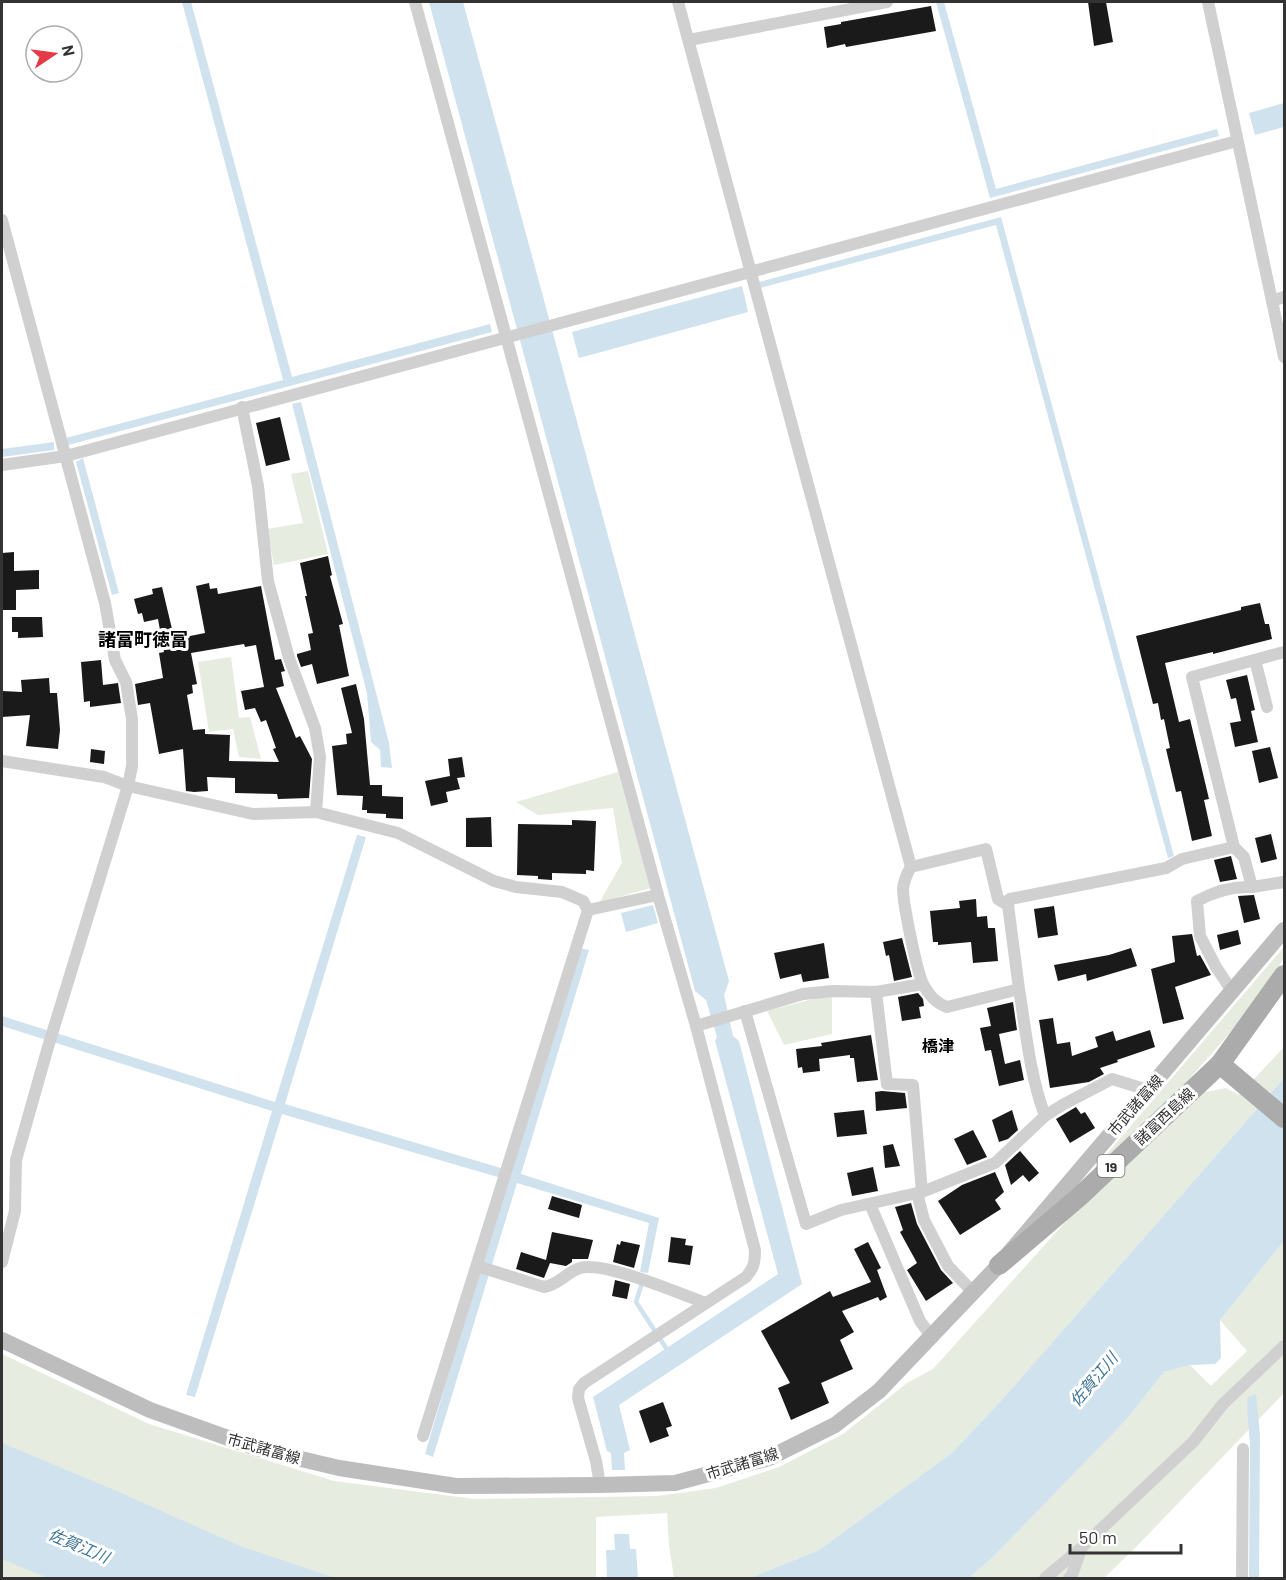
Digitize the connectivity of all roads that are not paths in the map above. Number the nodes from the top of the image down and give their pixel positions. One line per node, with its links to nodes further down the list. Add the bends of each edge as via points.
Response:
1 (415, 2): 10 (street)
2 (678, 2): 5 (street)
3 (887, 2): 5 (street)
4 (1208, 2): 6 (street)
5 (689, 40): 8 (street)
6 (1237, 141): 8 (street); 9 (street)
7 (2, 220): 13 (street)
8 (751, 271): 10 (street); 22 (street)
9 (1278, 299): 11 (street)
10 (512, 337): 12 (street); 25 (street)
11 (1284, 357)
12 (242, 407): 13 (street); 20 (street, via 258,486 268,581 289,658 315,728 320,757)
13 (66, 456): 14 (street); 19 (street, via 105,603 115,660 126,682 132,719)
14 (2, 465)
15 (1284, 652): 16 (street)
16 (1255, 660): 17 (street); 21 (street, via 1192,677)
17 (1267, 707)
18 (2, 761): 19 (street, via 104,777)
19 (128, 786): 20 (street, via 253,814); 42 (street, via 16,1160 15,1211)
20 (316, 812): 27 (street, via 398,833 494,881 562,892 583,901)
21 (1234, 847): 24 (street, via 1245,857); 26 (street, via 1182,859 1166,868 1010,899)
22 (911, 867): 26 (street, via 986,849 998,899); 30 (street, via 904,876 903,892)
23 (1284, 882): 24 (street)
24 (1252, 887): 32 (street, via 1236,887 1197,901 1200,936)
25 (658, 895): 27 (street); 35 (street)
26 (1008, 905): 31 (street)
27 (588, 910): 44 (street)
28 (1284, 930): 32 (main road, 市武諸富線)
29 (1284, 975): 36 (main road, 諸富西島線 / 19)
30 (923, 984): 31 (street, via 937,1003 947,1007); 33 (street)
31 (1019, 989): 38 (street, via 1032,1068)
32 (1232, 991): 37 (main road, 市武諸富線)
33 (876, 993): 34 (street, via 803,994); 40 (street, via 887,1084 913,1084)
34 (742, 1012): 35 (street); 41 (street, via 806,1224)
35 (701, 1025): 46 (street, via 755,1250 755,1261 746,1277)
36 (1220, 1064): 39 (main road); 43 (main road, 諸富西島線 / 19, via 1079,1197)
37 (1148, 1090): 38 (street, via 1112,1079); 43 (main road, 市武諸富線)
38 (1045, 1116): 40 (street, via 994,1163)
39 (1284, 1118)
40 (920, 1192): 41 (street); 45 (street, via 924,1220 948,1266)
41 (870, 1204): 47 (street, via 920,1320)
42 (2, 1262)
43 (999, 1265): 45 (main road, 市武諸富線)
44 (478, 1266): 46 (street, via 544,1287 579,1268 592,1266); 50 (street)
45 (973, 1292): 47 (main road, 市武諸富線)
46 (706, 1304): 52 (street, via 579,1389)
47 (931, 1336): 52 (main road, 市武諸富線, via 879,1391 835,1425 769,1458 675,1483)
48 (2, 1340): 52 (main road, 市武諸富線, via 150,1410 270,1452 339,1468 456,1486)
49 (1284, 1346): 53 (street, via 1223,1404 1193,1442)
50 (423, 1436)
51 (1243, 1449): 56 (street)
52 (600, 1485)
53 (1081, 1548): 54 (street); 55 (street)
54 (1045, 1578)
55 (1069, 1578)
56 (1242, 1578)

